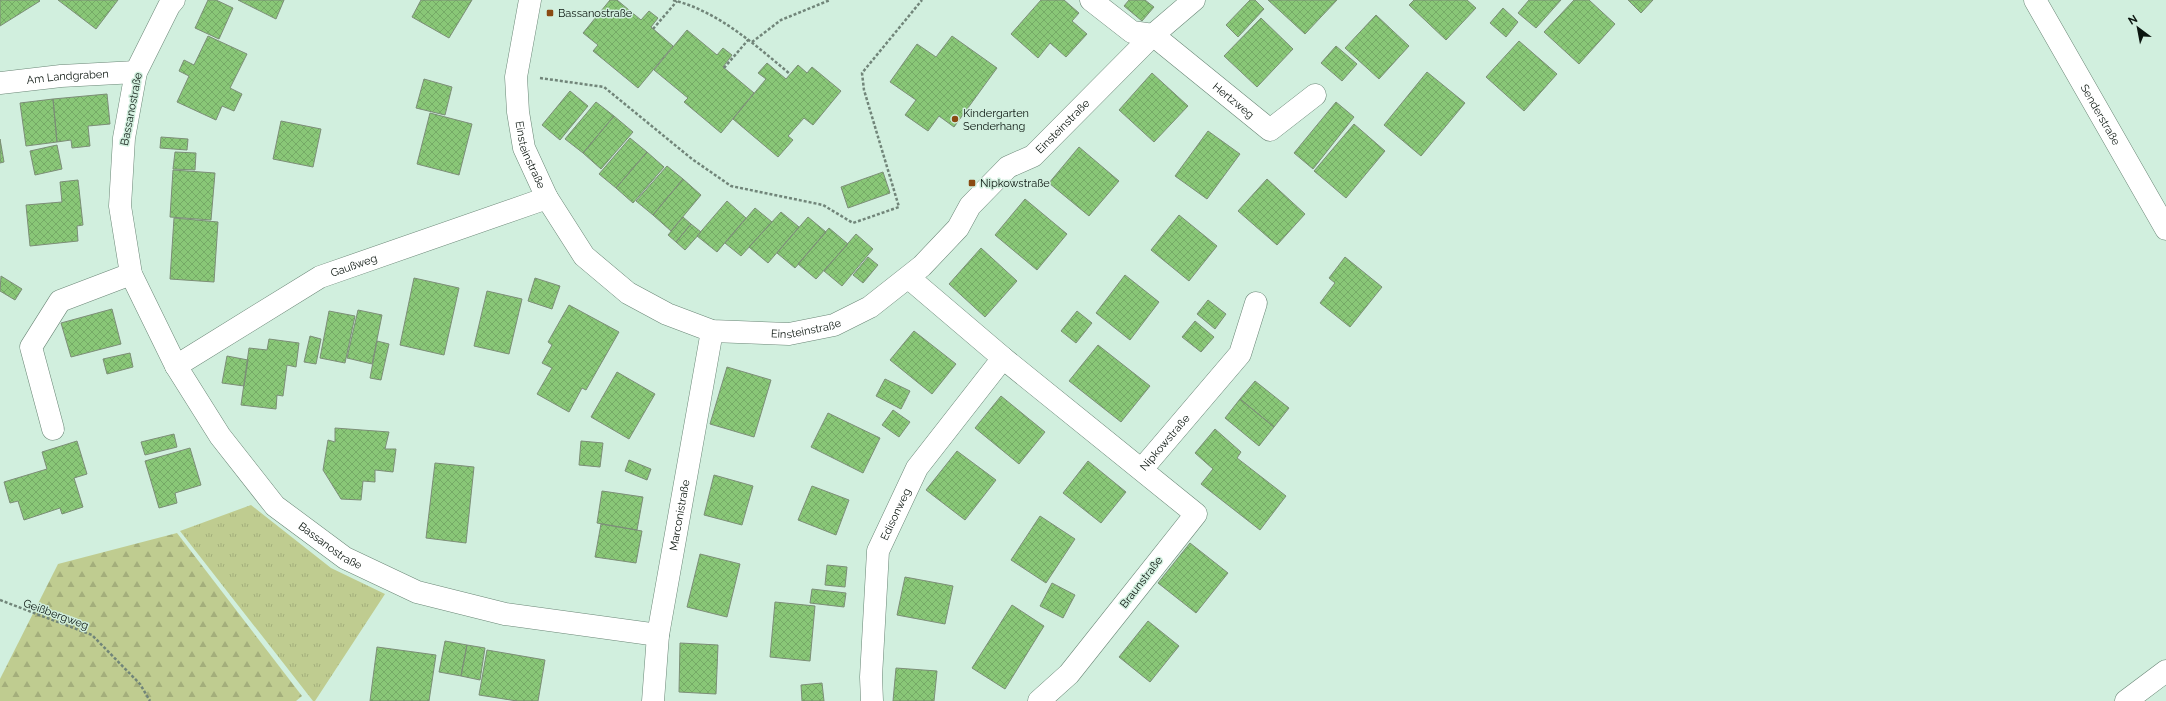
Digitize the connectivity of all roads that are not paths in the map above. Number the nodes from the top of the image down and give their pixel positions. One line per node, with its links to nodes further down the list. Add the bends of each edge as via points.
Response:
1 (174, 0): 7 (street, Bassanostraße)
2 (530, 0): 10 (street, Einsteinstraße, via 516,77 524,148)
3 (1091, 0): 6 (street, via 1132,32)
4 (1194, 0): 6 (street, Einsteinstraße)
5 (2035, 0): 11 (street, Senderstraße)
6 (1152, 35): 9 (street, Hertzweg, via 1270,130); 13 (street, Einsteinstraße, via 1033,156 1008,167 970,206 958,228)
7 (136, 72): 8 (street, Am Landgraben, via 61,76); 12 (street, Bassanostraße, via 124,138 120,206)
8 (0, 83)
9 (1315, 95)
10 (547, 198): 15 (street, Einsteinstraße, via 584,256 628,293 667,314); 17 (street, Gaußweg, via 320,277)
11 (2166, 230)
12 (131, 274): 17 (street, Bassanostraße); 18 (street, via 60,301 31,347)
13 (909, 278): 15 (street, Einsteinstraße, via 870,307 834,325 789,334); 16 (street, Nipkowstraße)
14 (1256, 303): 19 (street, Nipkowstraße, via 1240,354)
15 (712, 331): 20 (street, Marconistraße)
16 (1002, 358): 19 (street, Nipkowstraße); 23 (street, Edisonweg, via 917,468 878,551)
17 (176, 366): 20 (street, Bassanostraße, via 220,436 275,506 345,558 417,592 497,612)
18 (53, 429)
19 (1142, 469): 24 (street, Braunstraße, via 1196,514 1069,674)
20 (658, 634): 22 (street, Marconistraße)
21 (2166, 671): 25 (street)
22 (653, 701)
23 (872, 701)
24 (1038, 701)
25 (2126, 701)

